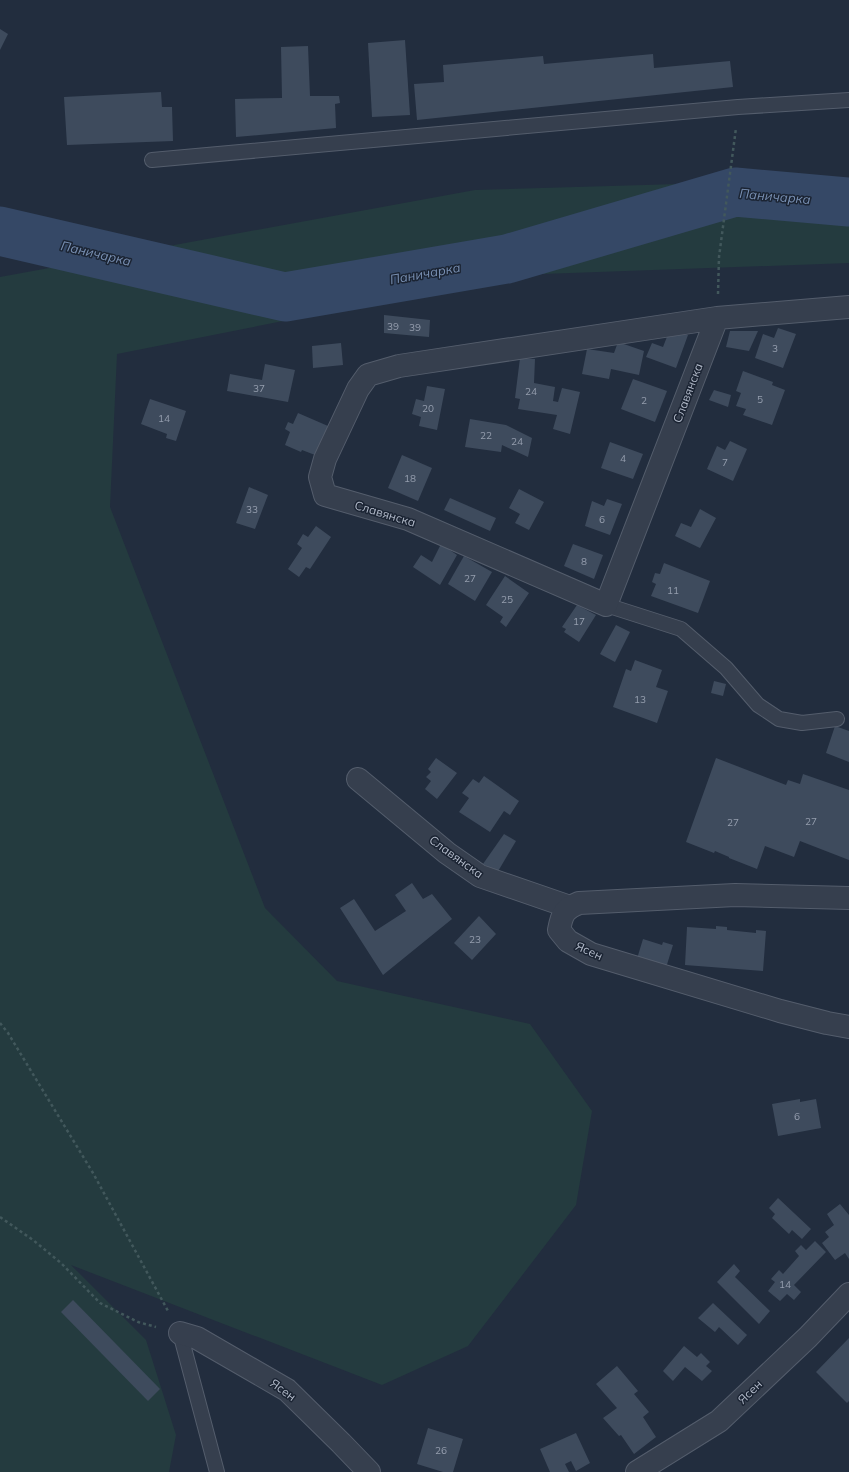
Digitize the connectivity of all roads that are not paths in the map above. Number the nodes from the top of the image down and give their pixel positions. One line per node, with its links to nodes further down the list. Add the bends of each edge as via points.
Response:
1 (849, 100): 2 (lane, via 738,107)
2 (152, 160)
3 (849, 307): 4 (street, Славянска)
4 (717, 318): 5 (street, Славянска); 5 (street, Славянска, via 399,366 368,375 358,389 325,459 320,477 325,495 408,519)
5 (606, 606): 6 (lane, via 681,629 726,668 758,705 779,719 802,723)
6 (838, 719)
7 (358, 779): 9 (street, Славянска, via 447,853 480,876)
8 (849, 898): 9 (street, via 735,895 590,902)
9 (570, 907): 10 (street, Ясен, via 562,915 559,930 568,941 591,954 780,1012)
10 (849, 1027)
11 (849, 1294): 15 (street, Ясен, via 719,1422)
12 (180, 1333): 13 (lane); 14 (street, Ясен, via 196,1338 287,1390)
13 (217, 1472)
14 (368, 1472)
15 (637, 1472)

